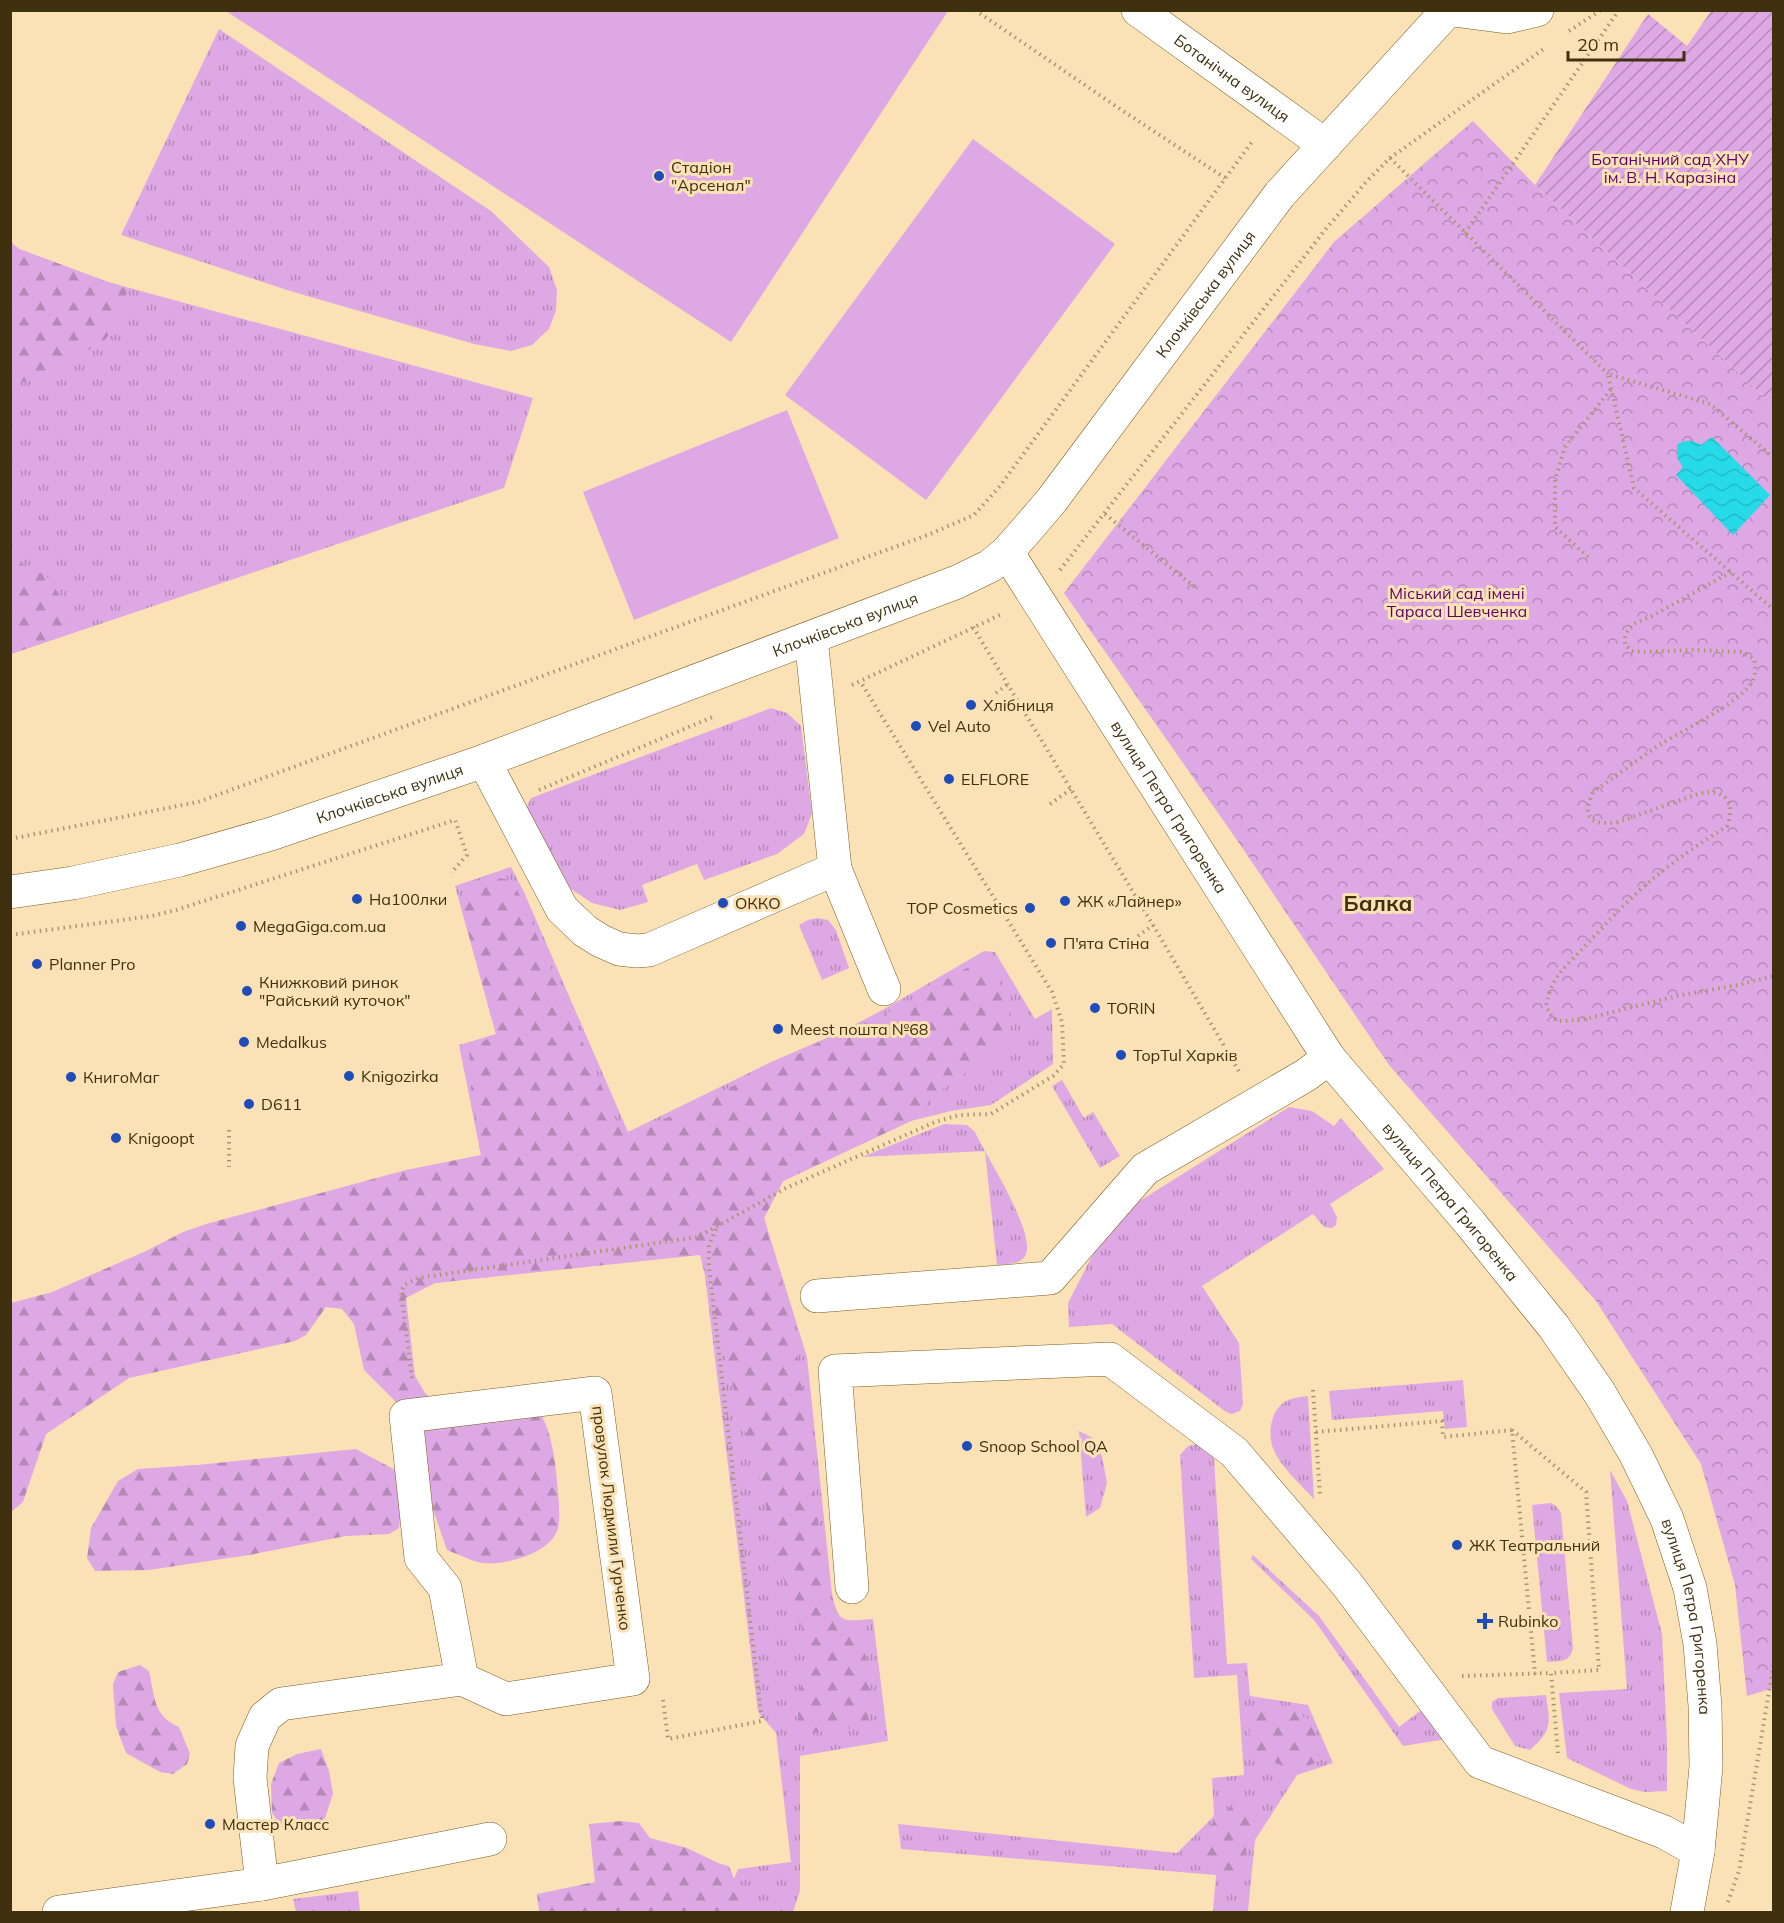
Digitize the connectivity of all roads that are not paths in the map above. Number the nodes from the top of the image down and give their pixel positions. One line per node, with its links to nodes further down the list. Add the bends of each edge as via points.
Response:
1 (1138, 10): 5 (street, Ботанічна вулиця)
2 (1448, 10): 5 (street, Клочківська вулиця)
3 (1453, 10): 4 (street, via 1507,17)
4 (1537, 10)
5 (1325, 145): 6 (street, Клочківська вулиця, via 1280,194 1052,500)
6 (1007, 552): 7 (street, Клочківська вулиця, via 975,574); 12 (street, вулиця Петра Григоренка)
7 (811, 639): 8 (street, Клочківська вулиця); 9 (street)
8 (484, 761): 9 (street, via 562,909 585,931 618,948 649,950); 10 (street, Клочківська вулиця, via 271,834 180,860)
9 (835, 869): 11 (street)
10 (10, 892)
11 (884, 989)
12 (1329, 1058): 13 (street, via 1145,1169 1050,1278); 17 (street, вулиця Петра Григоренка, via 1554,1327 1615,1419 1667,1519 1690,1588 1700,1644 1706,1767)
13 (817, 1296)
14 (852, 1587): 17 (street, via 835,1371 1110,1359 1234,1452 1346,1583 1480,1762 1664,1832)
15 (462, 1679): 15 (street, провулок Людмили Гурченко, via 506,1699 633,1679 595,1393 406,1416 421,1558 446,1588); 18 (street, via 280,1704 265,1717 252,1746 250,1778)
16 (490, 1839): 18 (street)
17 (1698, 1851): 20 (street, вулиця Петра Григоренка)
18 (262, 1884): 19 (street)
19 (59, 1912)
20 (1687, 1912)

